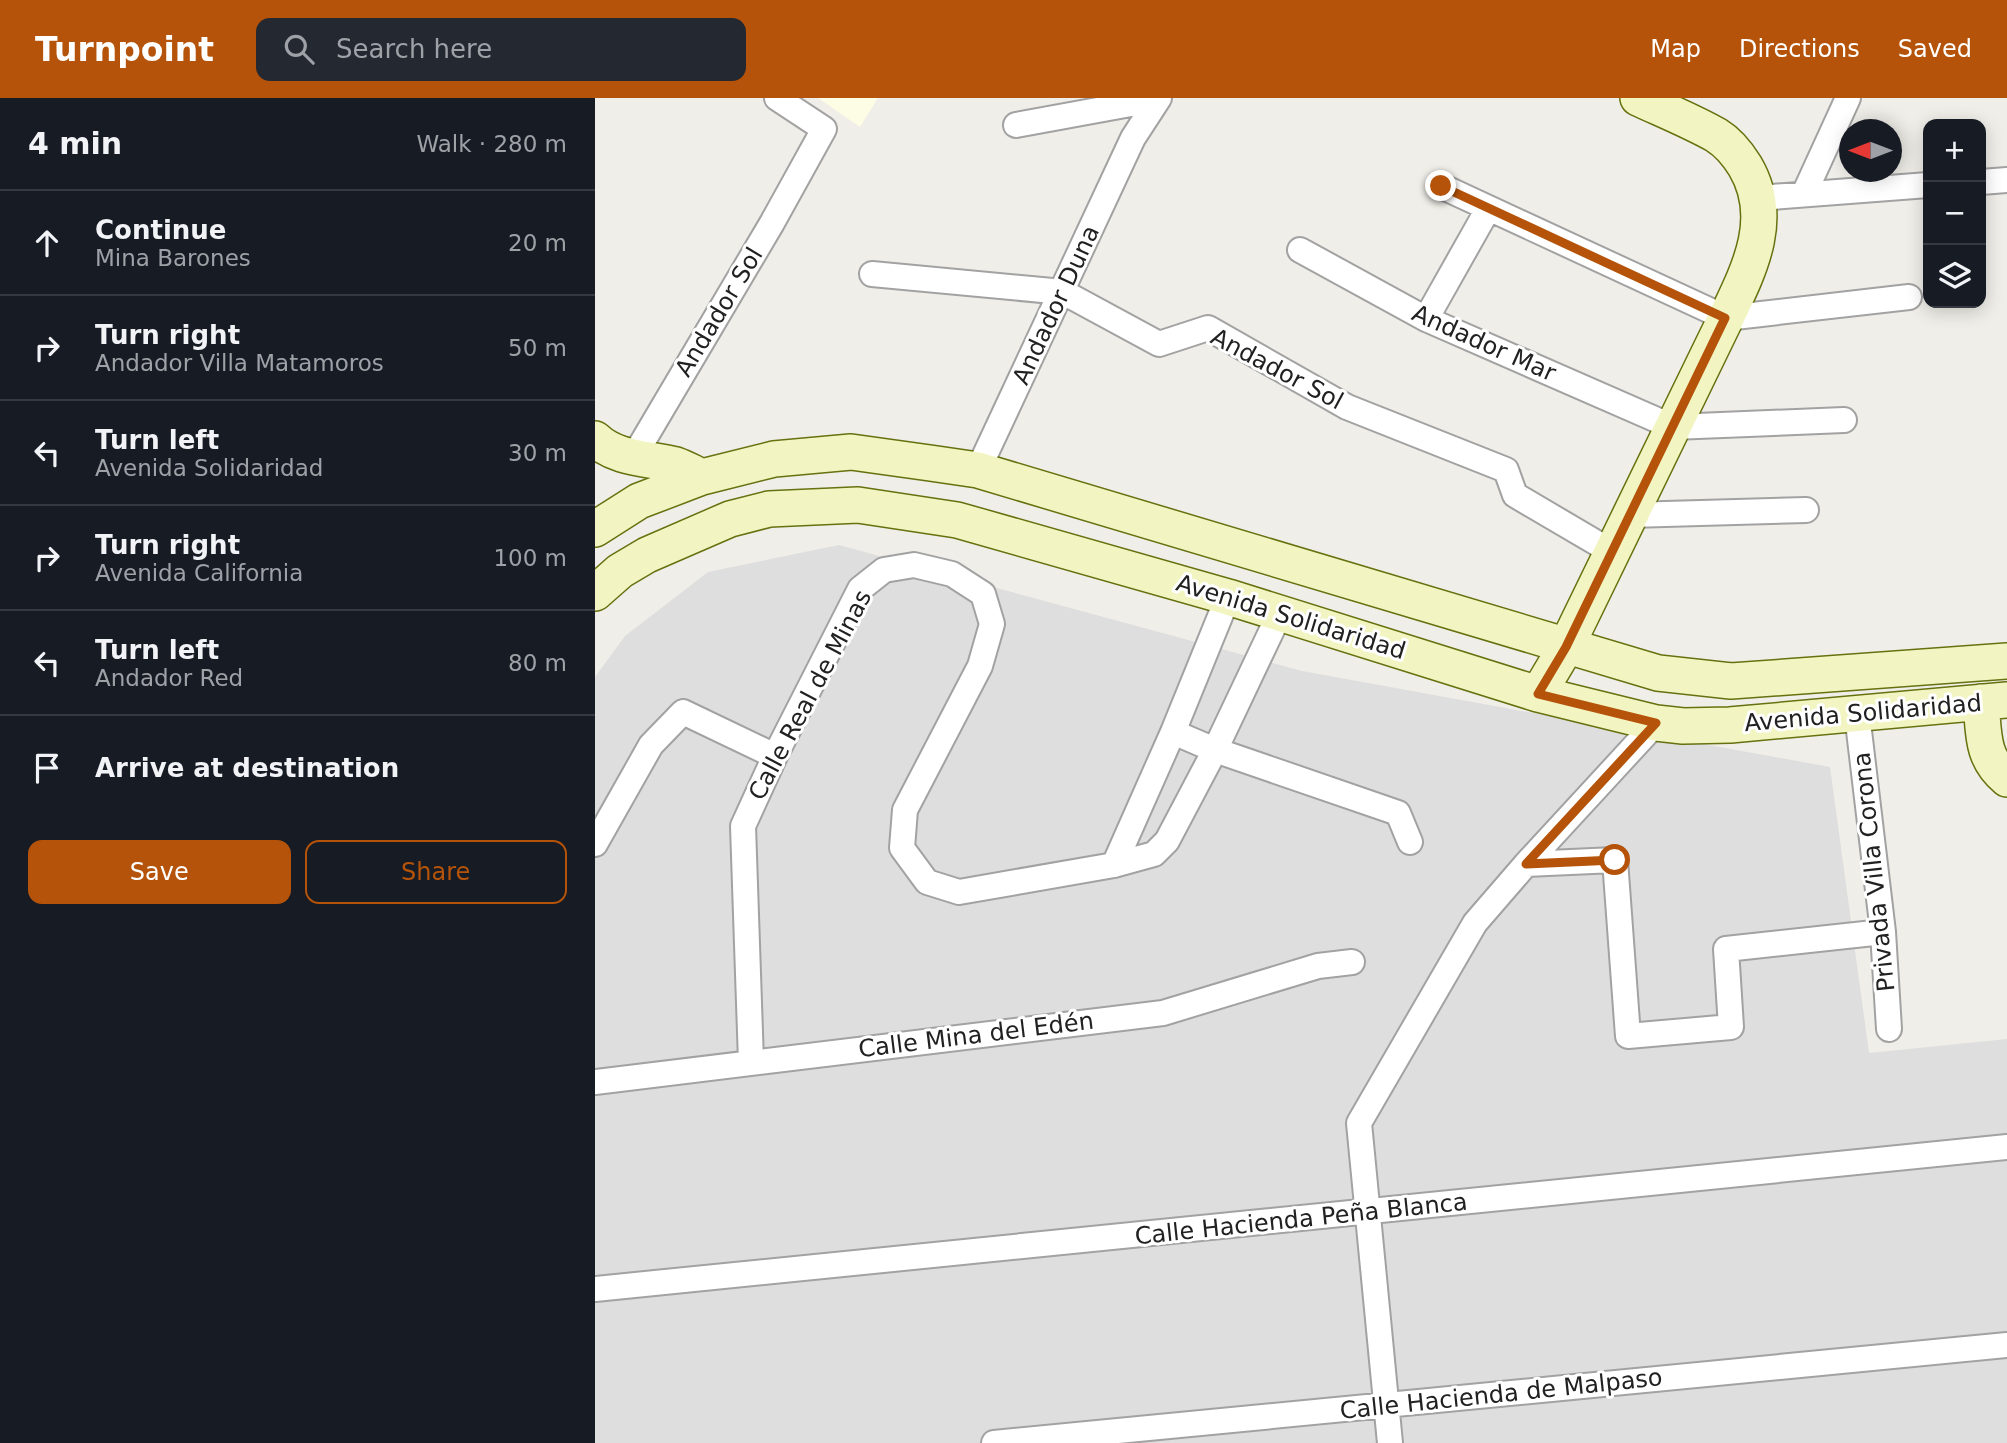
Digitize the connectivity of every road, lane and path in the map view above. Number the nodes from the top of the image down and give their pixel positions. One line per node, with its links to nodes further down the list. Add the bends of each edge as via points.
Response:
1 (777, 98): 22 (street, Andador Sol, via 824,129)
2 (1159, 98): 5 (street); 15 (street, Andador Duna, via 1133,138)
3 (1638, 98): 11 (main road, via 1717,136 1735,150)
4 (1853, 99): 10 (street)
5 (1016, 125)
6 (2007, 180): 7 (street)
7 (1986, 182)
8 (1923, 185): 10 (street)
9 (1441, 186): 12 (street)
10 (1804, 194): 11 (street)
11 (1759, 198): 17 (main road, via 1759,235)
12 (1488, 209): 17 (street); 18 (street)
13 (1300, 250): 18 (street, Andador Mar)
14 (872, 274): 15 (street, Andador Sol)
15 (1063, 292): 23 (street, Andador Duna); 28 (street, Andador Sol, via 1159,344 1208,328 1347,407 1506,470 1515,495)
16 (1909, 296): 17 (street)
17 (1725, 318): 20 (main road)
18 (1426, 319): 20 (street, Andador Mar)
19 (1844, 420): 20 (street)
20 (1673, 427): 26 (main road)
21 (595, 439): 22 (main road)
22 (633, 458): 24 (main road, via 678,466)
23 (978, 470): 24 (main road, Avenida Solidaridad, via 851,452 774,459); 32 (main road, Avenida Solidaridad)
24 (702, 477): 27 (main road, Avenida Solidaridad, via 639,501)
25 (1806, 510): 26 (street)
26 (1630, 515): 28 (main road)
27 (596, 524): 29 (main road)
28 (1612, 552): 32 (main road)
29 (608, 582): 30 (main road, Avenida Solidaridad, via 647,555 730,519 769,509 858,505 957,520)
30 (1228, 597): 31 (main road, Avenida Solidaridad); 38 (street)
31 (1280, 613): 34 (main road, Avenida Solidaridad); 39 (street, Calle Real de Minas)
32 (1566, 647): 33 (main road, Avenida Solidaridad, via 1658,673 1731,681); 34 (main road)
33 (2007, 661)
34 (1538, 694): 37 (main road, Avenida Solidaridad)
35 (1994, 701): 36 (main road, Avenida Solidaridad); 41 (main road, via 1985,750 1995,769)
36 (1857, 714): 37 (main road, Avenida Solidaridad, via 1730,725); 46 (street, Privada Villa Corona)
37 (1656, 723): 44 (street)
38 (1173, 732): 39 (street); 45 (street)
39 (1215, 750): 42 (street, via 1398,813); 45 (street, Calle Real de Minas, via 1167,841 1154,854)
40 (775, 756): 43 (street, via 683,712 652,745); 45 (street, Calle Real de Minas, via 860,589 884,570 914,565 952,574 983,594 992,624 980,666 905,810 902,848 927,882 959,892); 49 (street, Calle Real de Minas, via 743,826)
41 (2007, 779)
42 (1411, 842)
43 (595, 844)
44 (1526, 864): 46 (street, via 1615,860 1628,1036 1731,1027 1726,949); 52 (street, via 1475,923 1359,1123)
45 (1114, 865)
46 (1883, 932): 48 (street, Privada Villa Corona)
47 (1352, 962): 49 (street, Calle Mina del Edén, via 1318,967 1163,1013)
48 (1889, 1029)
49 (751, 1062): 50 (street, Calle Mina del Edén)
50 (595, 1082)
51 (2007, 1147): 52 (street, Calle Hacienda Peña Blanca)
52 (1367, 1212): 53 (street, Calle Hacienda Peña Blanca); 55 (street)
53 (595, 1289)
54 (2007, 1345): 55 (street, Calle Hacienda de Malpaso)
55 (1387, 1406): 56 (street, Calle Hacienda de Malpaso); 57 (street)
56 (994, 1443)
57 (1390, 1443)

